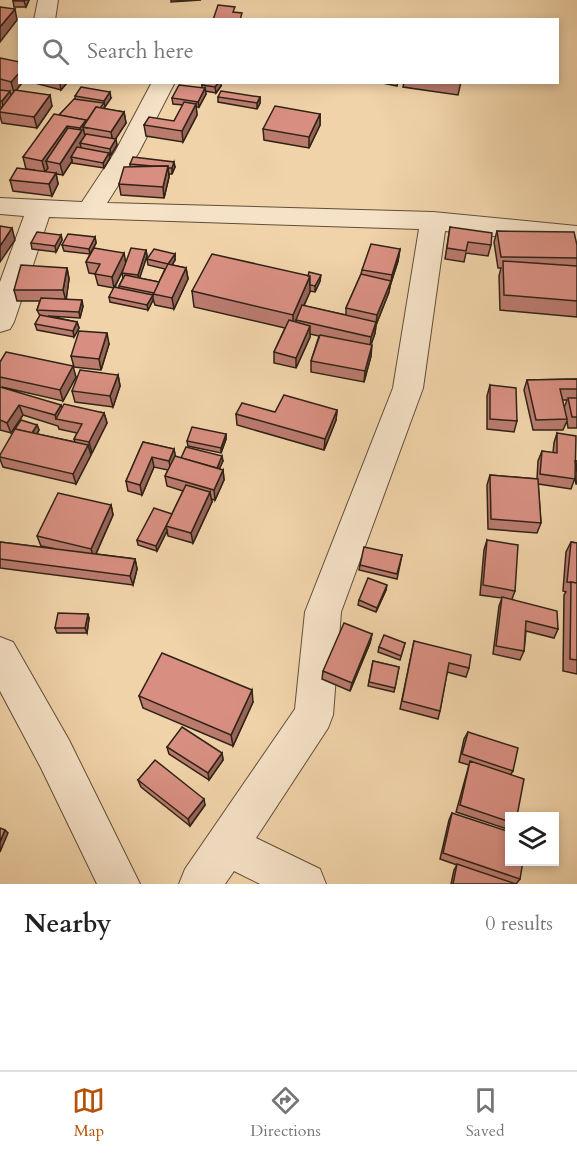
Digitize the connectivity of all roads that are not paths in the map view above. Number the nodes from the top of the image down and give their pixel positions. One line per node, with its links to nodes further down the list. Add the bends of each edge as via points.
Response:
1 (48, 0): 2 (street)
2 (44, 18)
3 (163, 84): 6 (street)
4 (0, 206): 5 (street)
5 (39, 209): 6 (street); 9 (street)
6 (89, 212): 7 (street)
7 (433, 221): 8 (street); 11 (street, via 408,388 323,612 314,715)
8 (576, 237)
9 (0, 322)
10 (0, 654): 12 (street)
11 (226, 845): 13 (street); 14 (street)
12 (119, 884)
13 (200, 884)
14 (305, 884)

